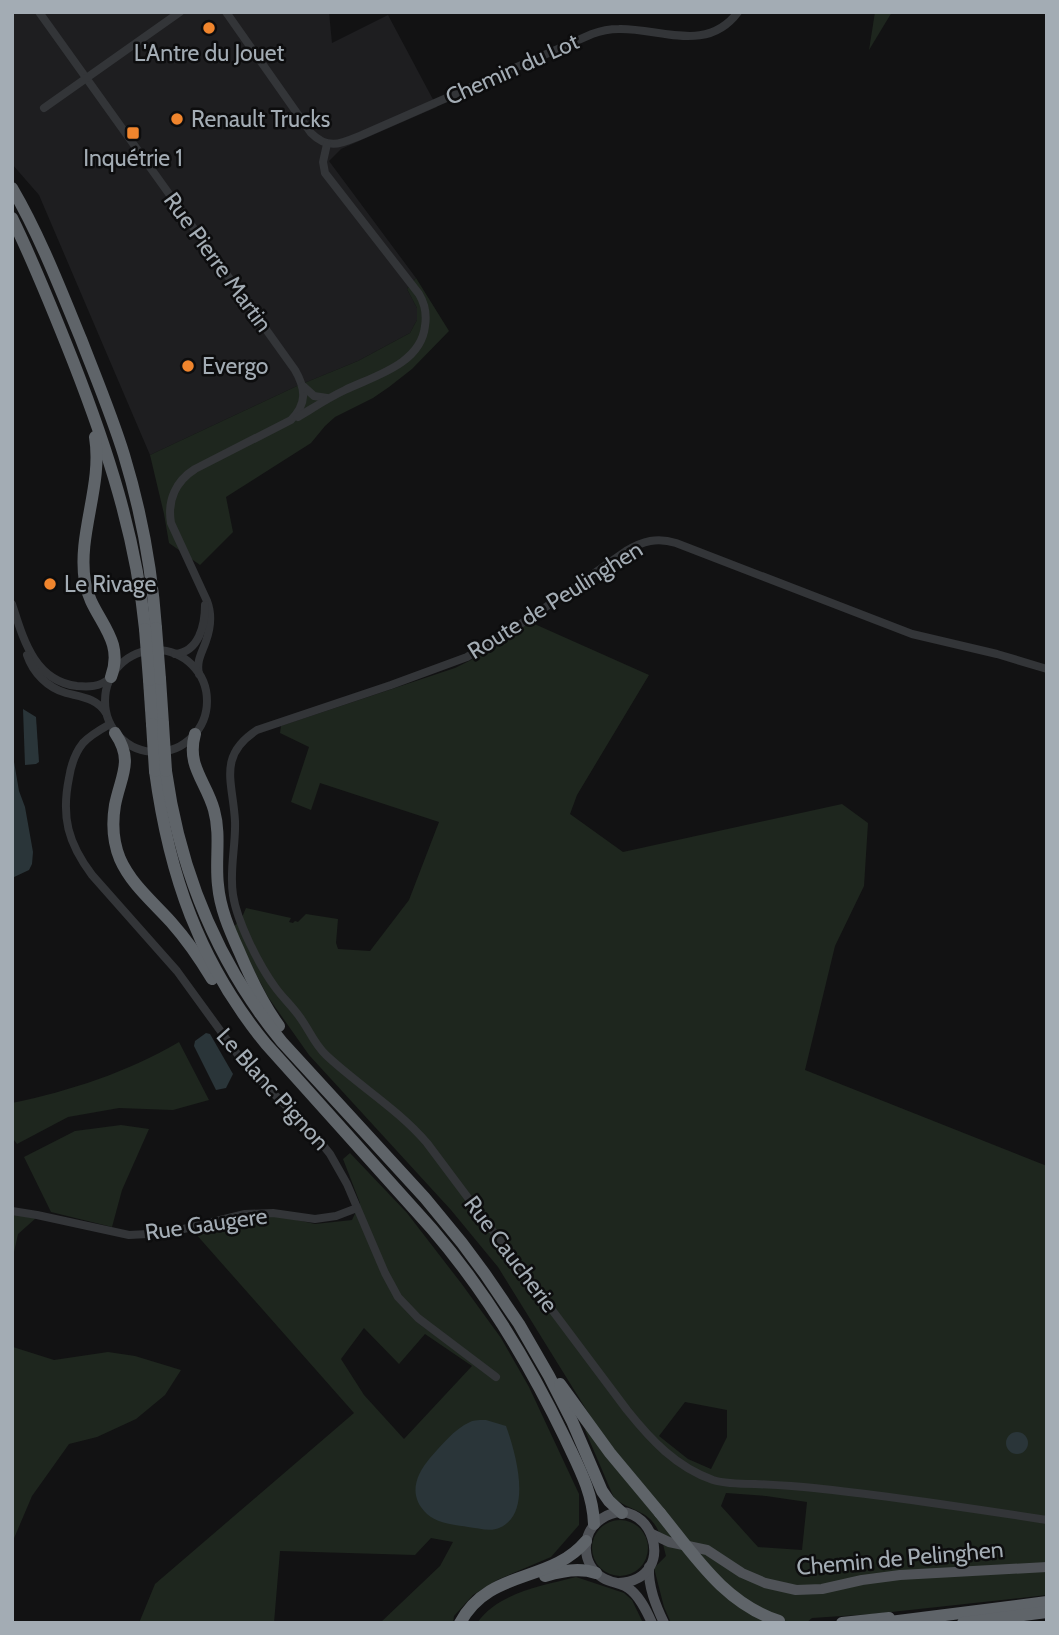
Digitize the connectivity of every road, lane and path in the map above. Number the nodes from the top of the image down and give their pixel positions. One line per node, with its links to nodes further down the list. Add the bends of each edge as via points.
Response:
1 (39, 12): 5 (street, Rue Pierre Martin)
2 (180, 12): 5 (street)
3 (226, 12): 7 (street, via 312,133)
4 (738, 12): 7 (street, Chemin du Lot, via 722,27 702,35 618,29 592,34 362,135)
5 (87, 79): 6 (street); 10 (street, Rue Pierre Martin)
6 (44, 108)
7 (327, 144): 12 (street, via 323,162 327,176 416,290 426,318 420,344 408,358)
8 (12, 188): 16 (highway, via 52,268 120,444 144,534 151,579)
9 (12, 218): 11 (highway)
10 (302, 383): 12 (street, via 314,396); 13 (street, via 303,403)
11 (84, 389): 16 (highway, via 114,475); 21 (highway, via 97,460 84,573 89,598 114,645)
12 (327, 398): 13 (street)
13 (291, 420): 14 (street, via 195,469 177,485 171,501 172,523)
14 (203, 591): 18 (street, via 205,613 200,633 189,650); 20 (street, via 211,622 198,659)
15 (12, 604): 17 (street)
16 (150, 629): 26 (highway, bridge)
17 (23, 639): 21 (street, via 38,665 57,681 91,686); 22 (street, via 29,662 43,680 100,705)
18 (175, 654): 20 (street); 21 (street, via 138,653 120,664)
19 (1047, 669): 24 (street, Route de Peulinghen, via 912,634 676,543 653,540 626,551 467,657)
20 (199, 674): 25 (street, via 207,705)
21 (111, 677): 22 (street)
22 (106, 713): 23 (street)
23 (113, 728): 25 (street, via 124,742 157,752 178,747); 28 (highway, via 125,758 114,824 125,868 186,939 258,1045); 29 (street, Le Blanc Pignon, via 88,738 72,764 65,808 75,848 92,875 187,984 246,1066 323,1144)
24 (262, 728): 34 (street, Rue Caucherie, via 234,752 229,776 235,822 233,897 264,970 323,1052 427,1143 653,1441 686,1467 725,1483 797,1486)
25 (195, 734): 27 (highway, via 193,758 216,818 219,894 229,929 271,1015)
26 (161, 771): 27 (highway, via 187,868 232,970 269,1026); 28 (highway, via 162,819 177,879 219,976 260,1037)
27 (365, 1134): 31 (highway, via 462,1243)
28 (357, 1147): 35 (highway, via 444,1242 499,1317 577,1463)
29 (357, 1208): 30 (street, Rue Gaugere, via 315,1219 245,1214 141,1235); 32 (street, Le Blanc Pignon, via 398,1297 418,1318)
30 (12, 1211)
31 (536, 1353): 33 (highway, via 602,1491); 46 (highway, bridge, via 596,1435 729,1594 753,1611)
32 (496, 1377)
33 (622, 1513): 35 (main road, via 607,1515); 36 (main road, via 640,1519)
34 (1047, 1520)
35 (594, 1524): 37 (main road)
36 (652, 1534): 38 (main road, Chemin de Pelinghen); 39 (main road)
37 (586, 1541): 41 (main road, via 587,1560); 47 (highway, via 562,1562 489,1591)
38 (682, 1545): 39 (main road, via 666,1550); 40 (main road, Chemin de Pelinghen, via 707,1550 765,1583 796,1590 900,1575)
39 (651, 1564): 42 (main road, via 636,1579); 50 (main road, via 649,1578)
40 (1047, 1567)
41 (596, 1573): 42 (main road); 48 (highway, via 550,1574 518,1585 488,1601)
42 (619, 1583): 49 (main road, via 637,1595)
43 (1047, 1602): 45 (highway)
44 (1047, 1612): 53 (highway)
45 (939, 1615): 51 (highway); 52 (highway)
46 (783, 1622)
47 (460, 1623)
48 (468, 1623)
49 (652, 1623)
50 (664, 1623)
51 (842, 1623)
52 (882, 1623)
53 (963, 1623)

